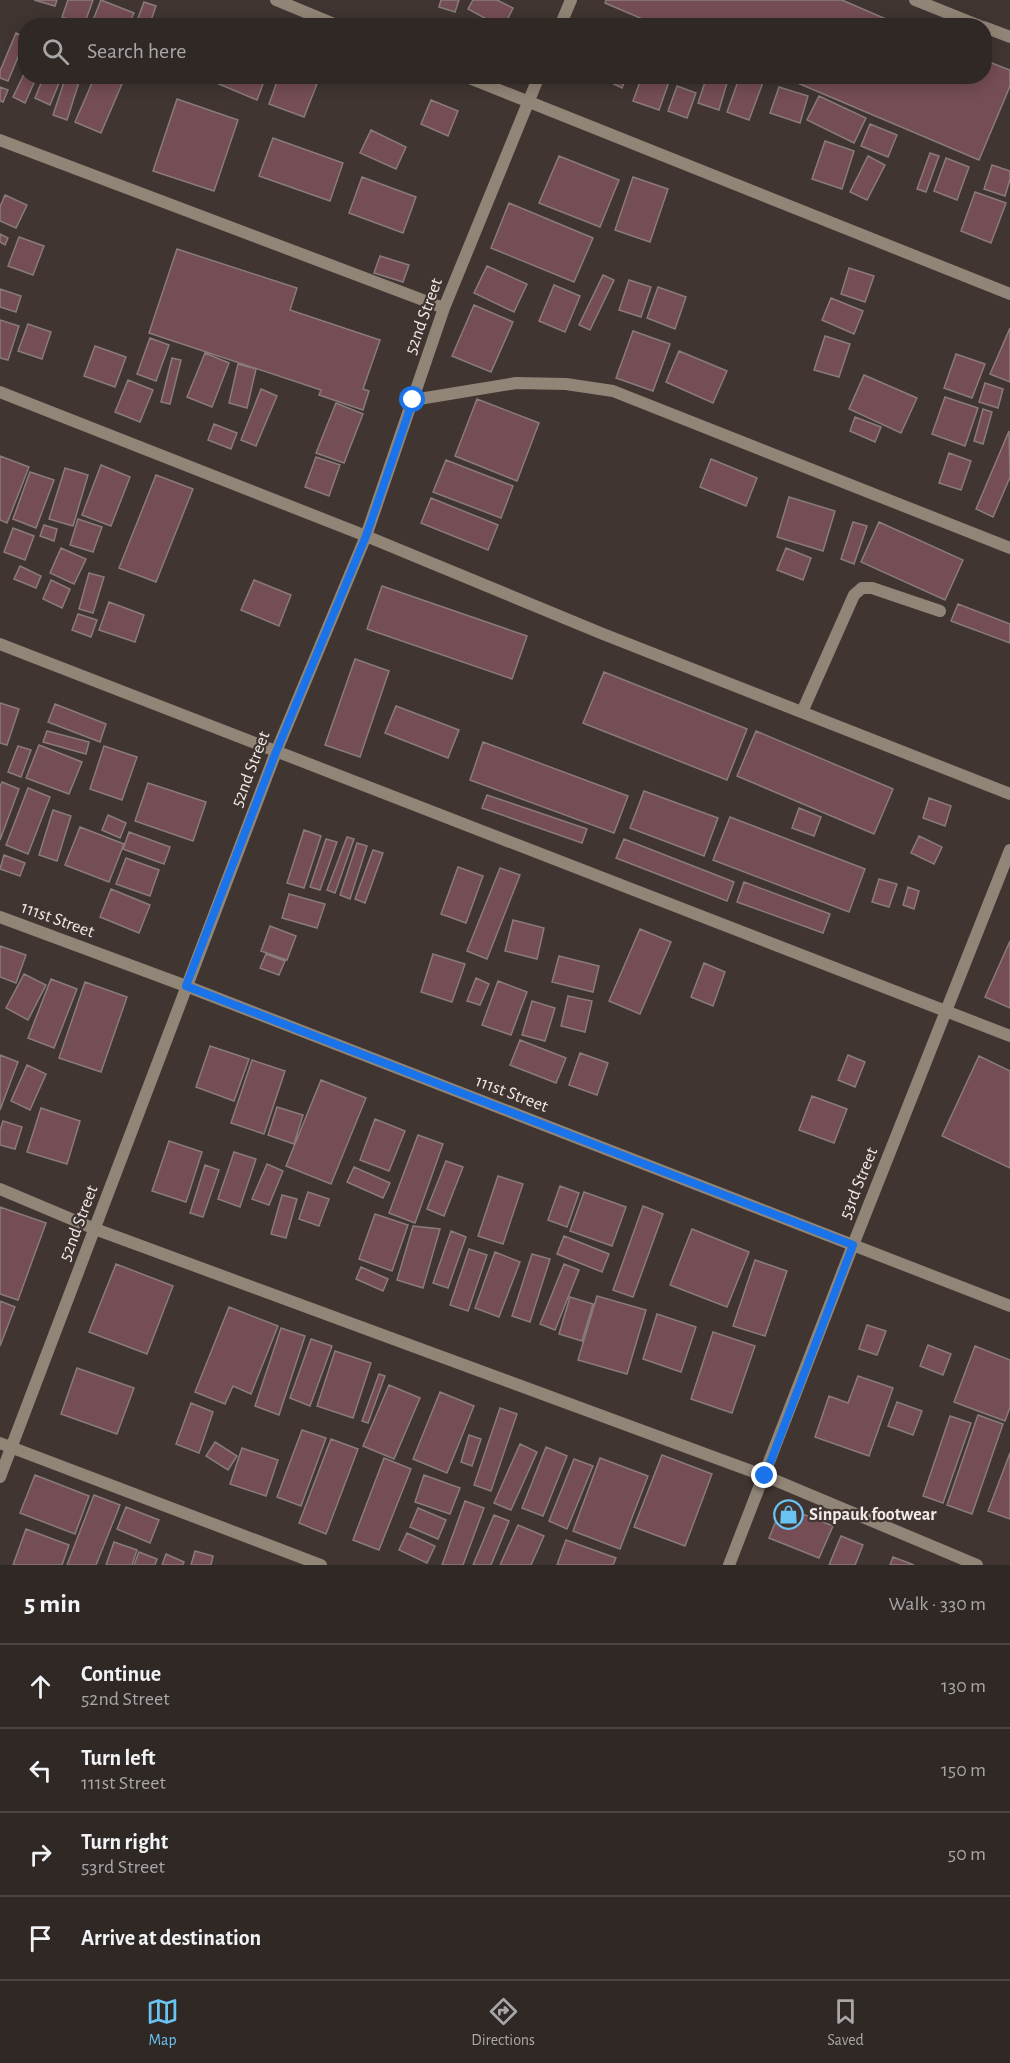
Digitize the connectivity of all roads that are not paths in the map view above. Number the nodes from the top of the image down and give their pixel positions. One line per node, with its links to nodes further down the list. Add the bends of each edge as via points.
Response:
1 (276, 0): 4 (street)
2 (571, 0): 5 (street)
3 (915, 0): 6 (street)
4 (320, 18)
5 (563, 18)
6 (960, 18)
7 (992, 30): 8 (street)
8 (1010, 38)
9 (483, 84): 11 (street)
10 (536, 84): 11 (street, 52nd Street)
11 (528, 103): 13 (street); 14 (street, 52nd Street)
12 (0, 140): 14 (street)
13 (1010, 294)
14 (444, 308): 16 (street, 52nd Street)
15 (0, 393): 17 (street)
16 (413, 400): 17 (street, 52nd Street); 18 (street, via 516,383 566,384 612,392)
17 (366, 536): 21 (street); 22 (street, 52nd Street)
18 (1010, 548)
19 (940, 611): 21 (street, via 862,588 854,595)
20 (0, 644): 22 (street)
21 (802, 712): 23 (street)
22 (276, 752): 26 (street, 52nd Street); 27 (street)
23 (1010, 794)
24 (1010, 850): 27 (street, 53rd Street)
25 (0, 917): 26 (street, 111st Street)
26 (186, 986): 30 (street, 52nd Street); 31 (street, 111st Street)
27 (946, 1010): 28 (street); 31 (street, 53rd Street)
28 (1010, 1036)
29 (0, 1189): 30 (street)
30 (95, 1229): 33 (street, 52nd Street); 34 (street)
31 (853, 1245): 32 (street, 111st Street); 34 (street, 53rd Street)
32 (1010, 1306)
33 (6, 1446): 35 (street, 52nd Street); 36 (street)
34 (765, 1476): 37 (street, 53rd Street); 38 (street)
35 (0, 1477)
36 (321, 1565)
37 (729, 1565)
38 (977, 1565)

